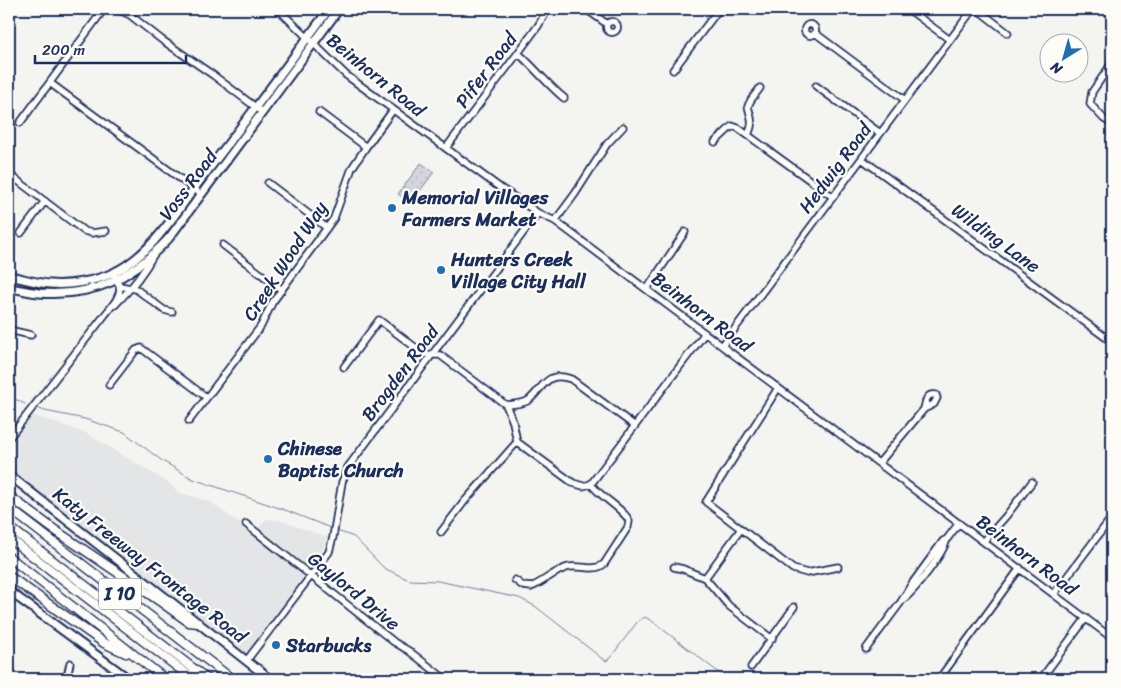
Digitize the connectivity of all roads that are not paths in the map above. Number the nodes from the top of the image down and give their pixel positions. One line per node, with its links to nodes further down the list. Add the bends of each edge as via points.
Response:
1 (104, 9): 19 (street)
2 (117, 9): 24 (street, via 130,15)
3 (278, 9): 15 (street, Beinhorn Road)
4 (329, 9): 15 (main road, Voss Road)
5 (339, 9): 15 (main road, Voss Road)
6 (548, 9): 16 (street, Pifer Road)
7 (586, 9): 11 (street)
8 (719, 9): 18 (street)
9 (908, 9): 14 (street)
10 (975, 9): 13 (street); 14 (street, Hedwig Road)
11 (607, 24)
12 (815, 33): 23 (street)
13 (1008, 33)
14 (950, 40): 23 (street, Hedwig Road)
15 (310, 41): 24 (main road, Voss Road); 25 (street, Beinhorn Road, via 346,75)
16 (518, 53): 22 (street); 34 (street, Pifer Road)
17 (1112, 64): 28 (street, via 1092,92 1090,104)
18 (673, 70)
19 (50, 82): 27 (street); 38 (street)
20 (816, 86): 30 (street)
21 (760, 88): 31 (street, via 748,106 752,120)
22 (564, 98)
23 (905, 100): 30 (street, Hedwig Road)
24 (259, 110): 38 (main road, Voss Road); 39 (main road, Voss Road)
25 (393, 110): 33 (street, Creek Wood Way); 34 (street, Beinhorn Road)
26 (319, 112): 33 (street)
27 (20, 123)
28 (1112, 124)
29 (623, 127): 43 (street, via 607,144)
30 (880, 133): 35 (street, Hedwig Road)
31 (748, 135): 32 (street, via 732,126); 40 (street)
32 (715, 142)
33 (366, 146): 44 (street, Creek Wood Way, via 352,168 339,207)
34 (446, 148): 42 (street, Beinhorn Road)
35 (862, 159): 40 (street, Hedwig Road); 62 (street, Wilding Lane)
36 (9, 174): 41 (street)
37 (268, 183): 44 (street)
38 (194, 189): 39 (street); 50 (main road, Voss Road, via 136,259)
39 (201, 194): 49 (main road, Voss Road)
40 (833, 197): 63 (street, Hedwig Road)
41 (45, 201): 45 (street, via 84,231); 47 (street)
42 (538, 213): 43 (street, Beinhorn Road); 64 (street, Brogden Road)
43 (556, 221): 55 (street, Beinhorn Road)
44 (327, 228): 56 (street, Creek Wood Way)
45 (106, 231)
46 (685, 232): 55 (street)
47 (20, 233)
48 (223, 245): 56 (street)
49 (154, 254): 52 (main road, Voss Road); 54 (street)
50 (112, 273): 51 (main road, Voss Road, via 70,284 50,284); 52 (street)
51 (9, 276)
52 (118, 283): 53 (main road, Voss Road, via 73,293 37,293); 54 (street); 58 (street, via 120,292)
53 (9, 288)
54 (131, 288): 57 (street); 58 (street)
55 (647, 289): 60 (street, Beinhorn Road)
56 (282, 290): 68 (street, Creek Wood Way, via 261,326)
57 (172, 312)
58 (104, 316): 73 (street)
59 (9, 330): 61 (street)
60 (705, 333): 63 (street, Beinhorn Road); 72 (street)
61 (31, 335)
62 (1112, 342)
63 (722, 346): 67 (street, Beinhorn Road)
64 (433, 354): 65 (street, via 424,354 379,320); 69 (street); 94 (street, Brogden Road, via 348,467 342,482 329,552)
65 (344, 367)
66 (109, 385): 68 (street, via 141,348)
67 (778, 388): 75 (street, Beinhorn Road); 85 (street, via 706,502)
68 (206, 397): 71 (street, Creek Wood Way)
69 (506, 405): 72 (street, via 527,401 545,382 558,376 565,377); 74 (street)
70 (924, 409): 75 (street)
71 (188, 421)
72 (635, 426): 78 (street)
73 (9, 438)
74 (517, 442): 78 (street, via 574,484); 86 (street)
75 (879, 463): 82 (street, Beinhorn Road)
76 (9, 475): 101 (main road, Katy Freeway Frontage Road)
77 (1032, 482): 88 (street)
78 (591, 484): 96 (street, via 629,521 604,564 595,568 574,566 560,570 530,588)
79 (9, 496): 101 (highway, via 189,622)
80 (9, 508): 115 (highway, I 10)
81 (1112, 517): 98 (street)
82 (959, 523): 88 (street, Beinhorn Road); 104 (street, via 932,555)
83 (246, 524): 94 (street, Gaylord Drive)
84 (9, 527): 114 (highway)
85 (741, 529): 91 (street, via 793,569 807,573); 95 (street)
86 (441, 532)
87 (9, 538): 113 (highway)
88 (984, 541): 92 (street, Beinhorn Road)
89 (9, 558): 105 (highway, I 10)
90 (674, 567): 95 (street)
91 (838, 567)
92 (1020, 568): 98 (street, Beinhorn Road); 118 (street)
93 (9, 576): 105 (highway, via 104,643)
94 (311, 576): 106 (street, Brogden Road); 117 (street, Gaylord Drive)
95 (705, 578): 103 (street, via 729,606)
96 (515, 580)
97 (9, 590): 111 (main road)
98 (1054, 594): 100 (street, Beinhorn Road)
99 (794, 608): 103 (street)
100 (1086, 618): 102 (street, Beinhorn Road); 119 (street)
101 (198, 623): 106 (main road, Katy Freeway Frontage Road)
102 (1112, 638)
103 (772, 639): 108 (street)
104 (866, 649)
105 (136, 657): 112 (highway, I 10)
106 (246, 660): 109 (main road, Katy Freeway Frontage Road)
107 (70, 663): 110 (street)
108 (751, 668)
109 (258, 669): 116 (highway)
110 (66, 679)
111 (128, 679)
112 (165, 679)
113 (194, 679)
114 (207, 679)
115 (232, 679)
116 (270, 679)
117 (445, 679)
118 (939, 679)
119 (1041, 679)

